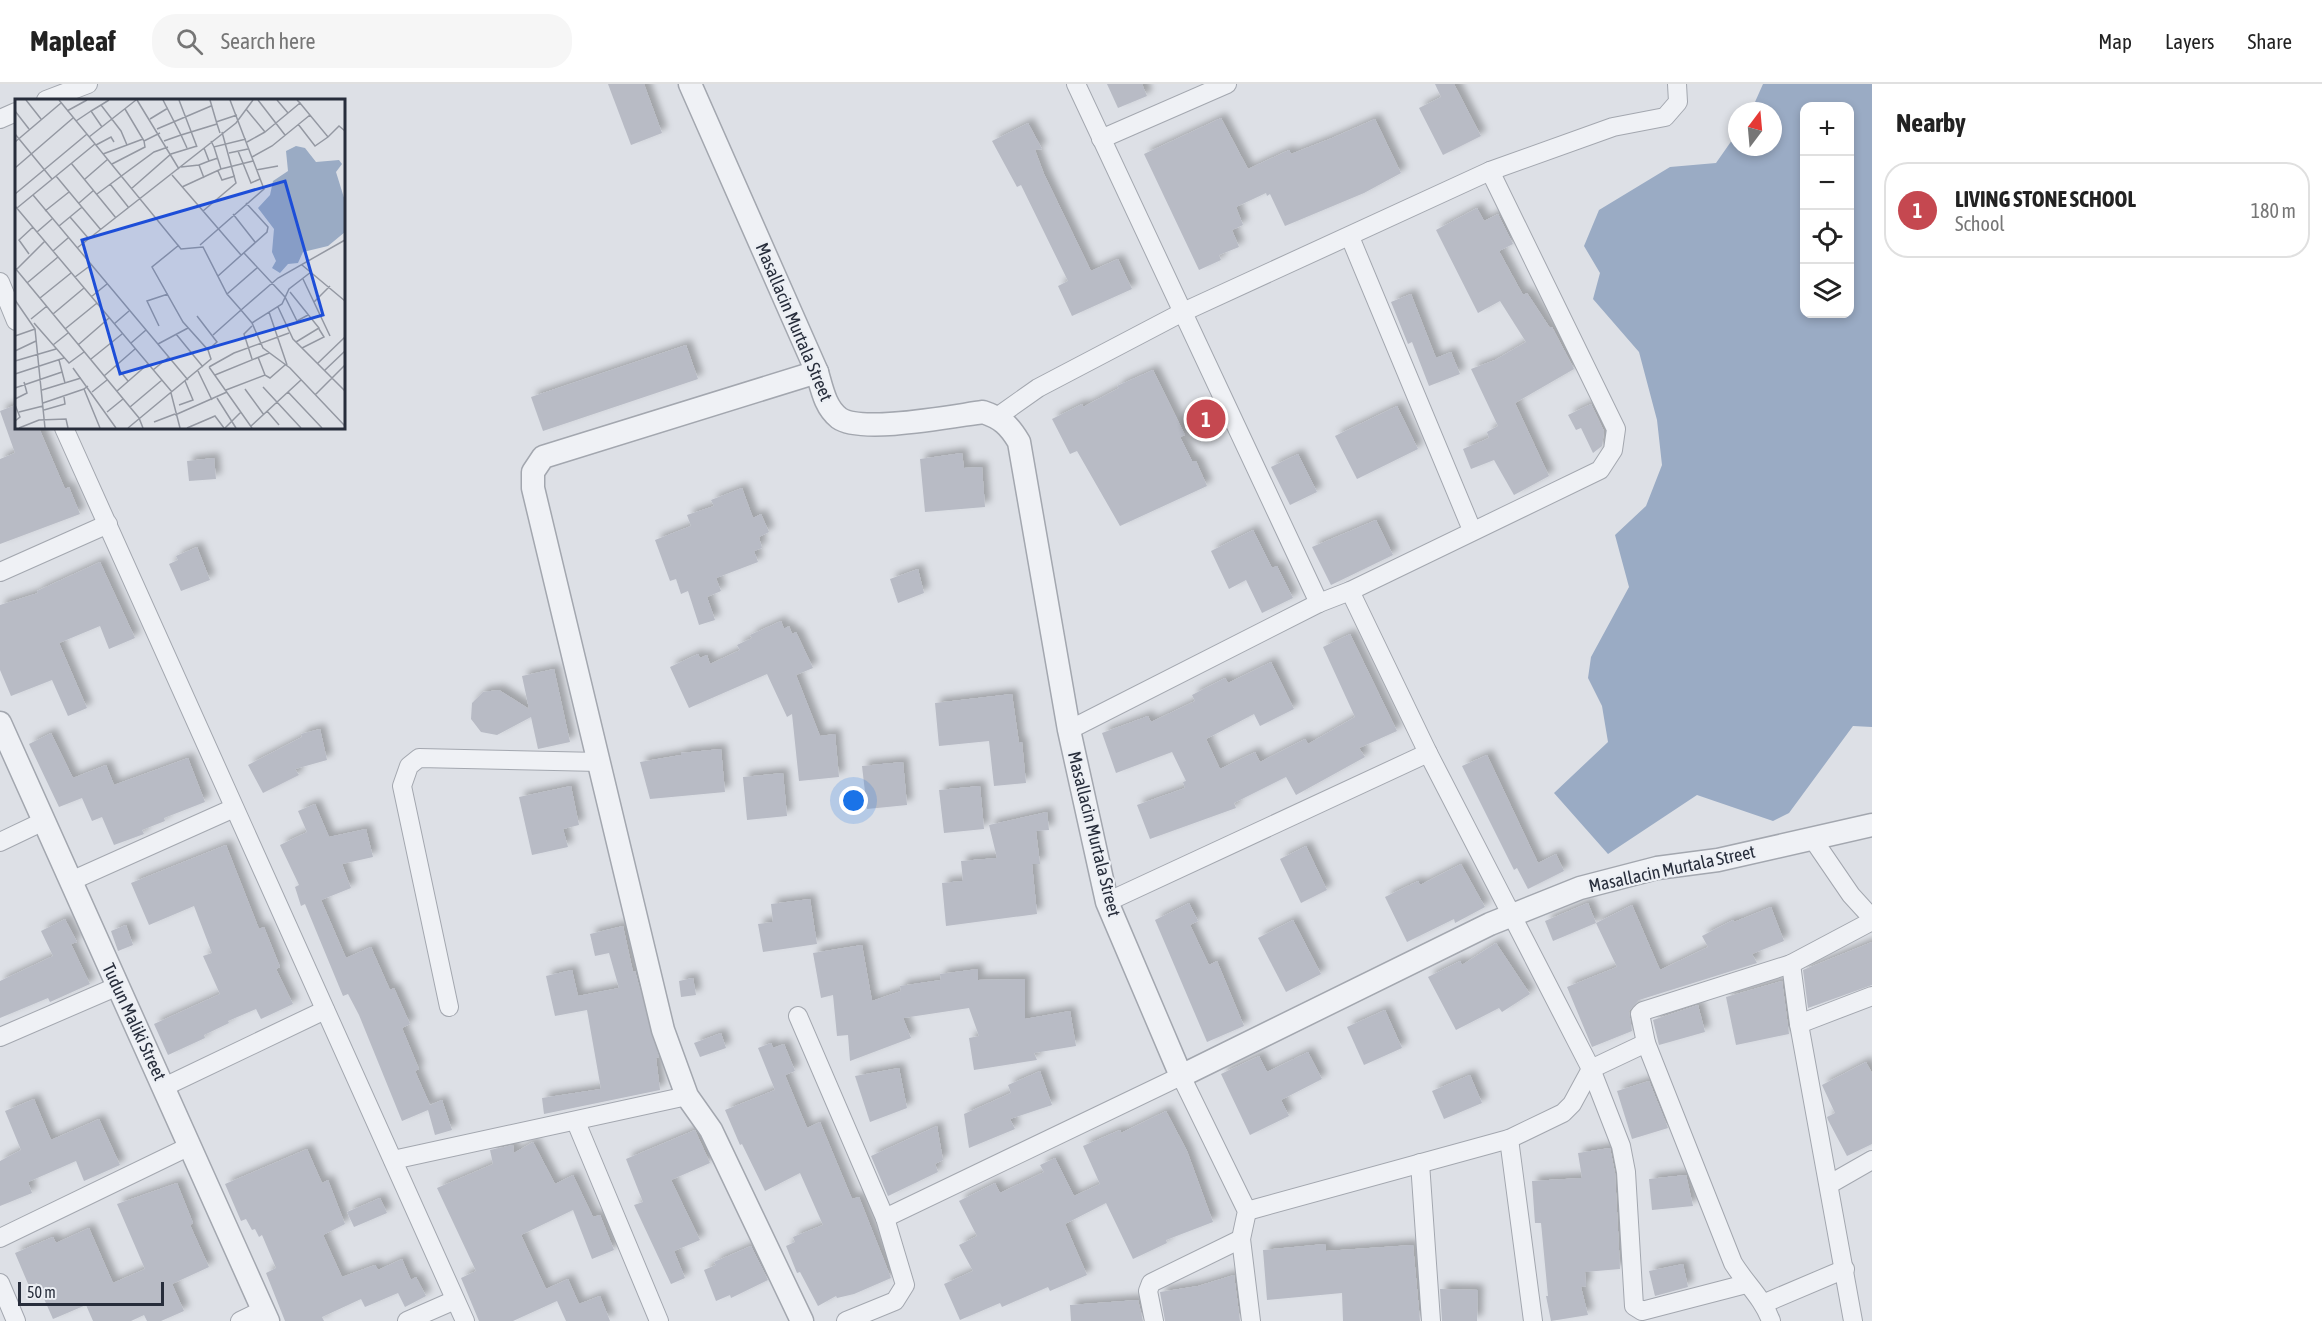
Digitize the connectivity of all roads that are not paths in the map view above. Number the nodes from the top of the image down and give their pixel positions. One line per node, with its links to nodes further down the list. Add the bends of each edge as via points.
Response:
1 (88, 84): 6 (street)
2 (690, 84): 17 (street, Masallacin Murtala Street)
3 (1076, 84): 9 (street)
4 (1227, 84): 9 (street)
5 (1677, 84): 10 (street, via 1678,102 1665,117 1613,127)
6 (56, 93)
7 (15, 112): 8 (street)
8 (0, 119)
9 (1101, 139): 13 (street)
10 (1490, 171): 11 (street); 21 (street, via 1616,429 1613,450 1600,470)
11 (1350, 237): 13 (street); 21 (street)
12 (0, 282): 14 (street)
13 (1181, 313): 18 (street, via 1038,388); 24 (street)
14 (15, 318)
15 (15, 320): 16 (street)
16 (0, 327)
17 (817, 372): 18 (street, Masallacin Murtala Street, via 828,406 840,418 856,424 983,412); 28 (street, via 543,457 533,472 533,488)
18 (997, 417): 26 (street, Masallacin Murtala Street, via 1009,426 1019,442)
19 (64, 429): 20 (street)
20 (108, 524): 22 (street); 29 (street)
21 (1472, 530): 23 (street)
22 (0, 572)
23 (1350, 591): 24 (street); 27 (street)
24 (1319, 603): 26 (street)
25 (0, 723): 30 (street, Tudun Maliki Street)
26 (1069, 730): 35 (street, Masallacin Murtala Street)
27 (1428, 753): 35 (street); 36 (street)
28 (600, 762): 41 (street, via 419,758 409,766 402,786); 50 (street, via 663,1030)
29 (234, 808): 34 (street); 42 (street)
30 (44, 821): 33 (street); 34 (street, Tudun Maliki Street)
31 (1872, 825): 32 (street, Masallacin Murtala Street)
32 (1812, 838): 36 (street, Masallacin Murtala Street, via 1580,888); 37 (street)
33 (0, 842)
34 (71, 881): 39 (street, Tudun Maliki Street)
35 (1107, 902): 48 (street, Masallacin Murtala Street)
36 (1511, 916): 47 (street); 48 (street, Masallacin Murtala Street)
37 (1872, 919): 38 (street)
38 (1791, 964): 44 (street); 46 (street, via 1642,1011)
39 (118, 986): 45 (street); 49 (street, Tudun Maliki Street)
40 (1872, 996): 44 (street)
41 (449, 1007)
42 (325, 1010): 49 (street); 54 (street)
43 (798, 1016): 59 (street)
44 (1799, 1024): 57 (street)
45 (0, 1036)
46 (1646, 1043): 47 (street); 64 (street, via 1733,1263)
47 (1591, 1069): 52 (street, via 1563,1113); 64 (street, via 1621,1146 1626,1172 1634,1306 1642,1311)
48 (1181, 1076): 58 (street); 59 (street)
49 (164, 1087): 53 (street, Tudun Maliki Street)
50 (687, 1096): 51 (street); 73 (street, via 711,1130)
51 (576, 1122): 54 (street); 72 (street)
52 (1509, 1139): 56 (street); 78 (street)
53 (190, 1146): 60 (street); 67 (street, Tudun Maliki Street)
54 (393, 1160): 65 (street)
55 (1872, 1160): 57 (street)
56 (1420, 1163): 58 (street); 77 (street)
57 (1830, 1184): 62 (street)
58 (1247, 1211): 61 (street)
59 (885, 1218): 74 (street, via 905,1285 895,1301)
60 (0, 1238)
61 (1241, 1239): 75 (street, via 1151,1282 1148,1291); 76 (street)
62 (1845, 1269): 66 (street); 80 (street)
63 (0, 1282): 68 (street)
64 (1746, 1284): 66 (street)
65 (455, 1300): 70 (street); 71 (street)
66 (1765, 1303): 79 (street)
67 (266, 1316): 69 (street)
68 (16, 1321)
69 (240, 1321)
70 (407, 1321)
71 (465, 1321)
72 (659, 1321)
73 (802, 1321)
74 (846, 1321)
75 (1154, 1321)
76 (1251, 1321)
77 (1431, 1321)
78 (1533, 1321)
79 (1771, 1321)
80 (1853, 1321)

